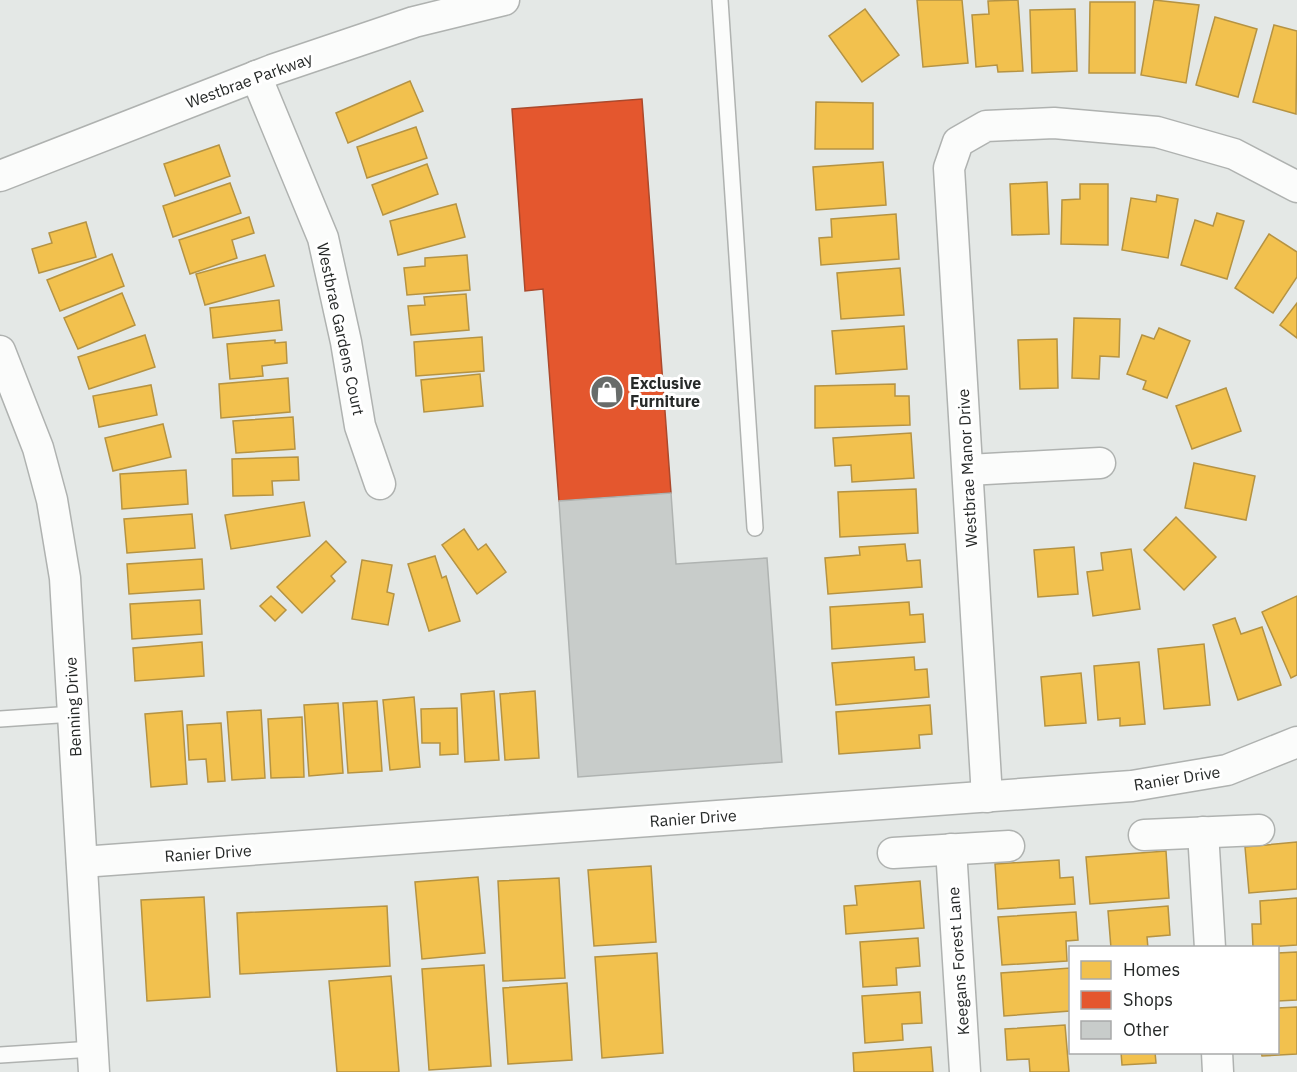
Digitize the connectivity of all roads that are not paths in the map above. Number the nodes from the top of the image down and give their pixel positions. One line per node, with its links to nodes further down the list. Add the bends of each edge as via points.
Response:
1 (504, 0): 3 (street, Westbrae Parkway, via 414,22)
2 (720, 0): 10 (lane)
3 (255, 76): 4 (street, Westbrae Parkway); 9 (street, Westbrae Gardens Court, via 322,238 360,426)
4 (0, 176)
5 (1297, 187): 8 (street, Westbrae Manor Drive, via 1234,154 1157,132 1054,123 986,126 958,141 949,168)
6 (0, 351): 11 (street, Benning Drive, via 38,448 52,500 65,578)
7 (1100, 463): 8 (street)
8 (968, 470): 14 (street, Westbrae Manor Drive)
9 (380, 484)
10 (755, 528)
11 (73, 714): 12 (lane); 21 (street, Benning Drive)
12 (0, 719)
13 (1297, 742): 14 (street, Ranier Drive, via 1227,770 1132,786)
14 (987, 797): 21 (street, Ranier Drive)
15 (1259, 830): 16 (street)
16 (1203, 832): 17 (street); 22 (street)
17 (1144, 834)
18 (1009, 846): 19 (street)
19 (951, 849): 20 (street); 26 (street, Keegans Forest Lane)
20 (893, 853)
21 (82, 862): 25 (street, Benning Drive)
22 (1210, 946)
23 (1216, 1054): 27 (street)
24 (0, 1055): 25 (lane)
25 (94, 1060)
26 (965, 1072)
27 (1218, 1072)

